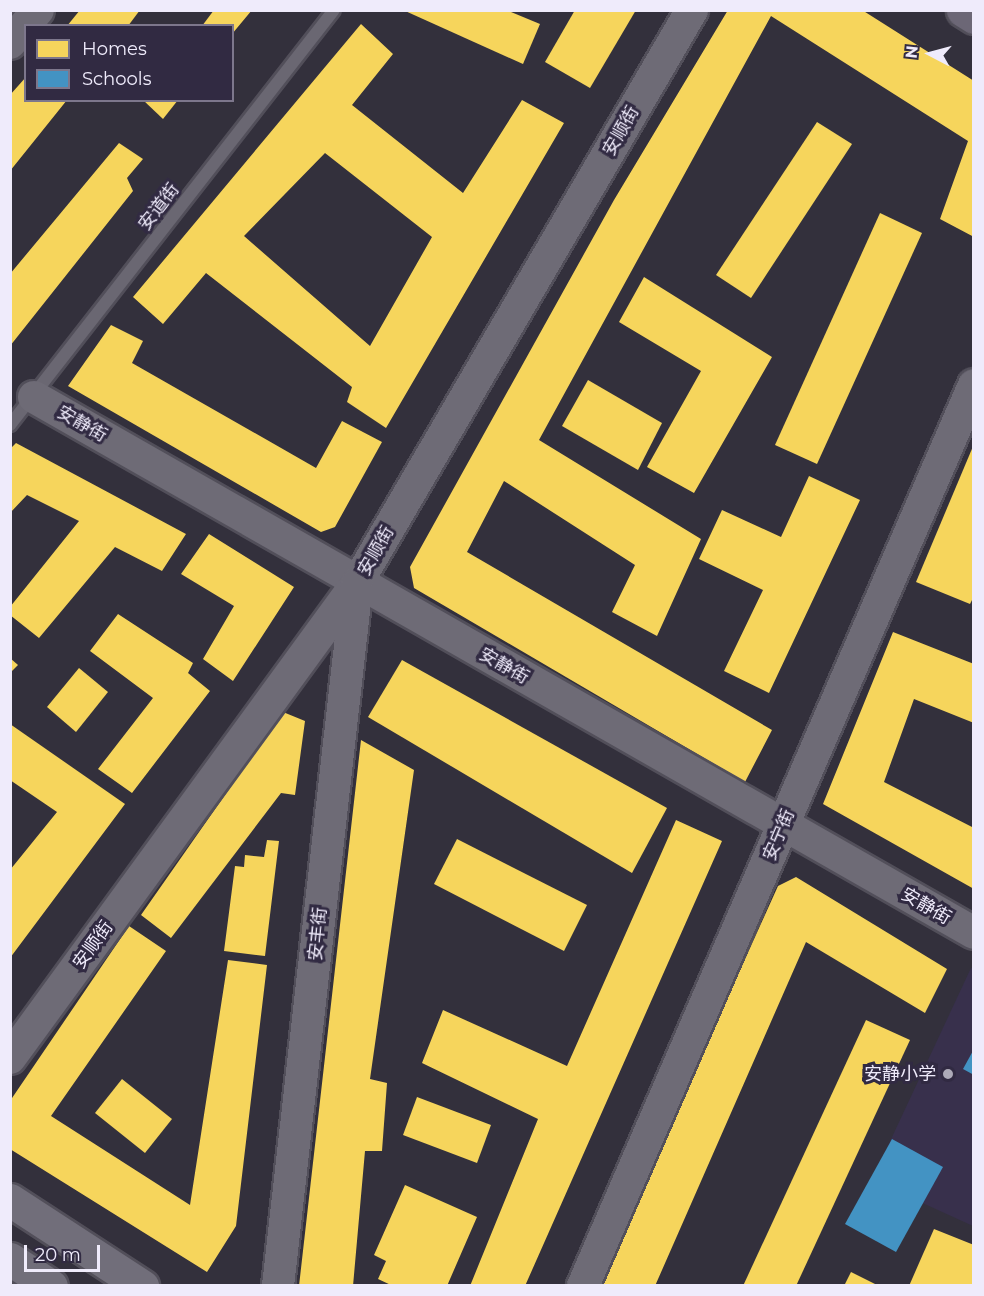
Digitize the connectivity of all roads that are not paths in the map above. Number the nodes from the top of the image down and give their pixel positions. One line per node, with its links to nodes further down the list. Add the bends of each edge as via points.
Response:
1 (38, 10): 6 (street)
2 (334, 10): 10 (lane, 安道街)
3 (692, 10): 12 (street, 安顺街)
4 (963, 10): 5 (highway)
5 (974, 17)
6 (26, 24)
7 (24, 26): 8 (street)
8 (10, 43)
9 (974, 385): 13 (street, 安宁街)
10 (34, 397): 11 (lane, 安道街); 12 (street, 安静街)
11 (10, 425)
12 (357, 583): 13 (street, 安静街); 15 (street, 安顺街); 20 (street, 安丰街)
13 (783, 824): 14 (street, 安静街); 21 (street, 安宁街)
14 (974, 933)
15 (10, 1058)
16 (10, 1200): 19 (main road)
17 (10, 1259): 18 (main road)
18 (51, 1286)
19 (142, 1286)
20 (278, 1286)
21 (583, 1286)

